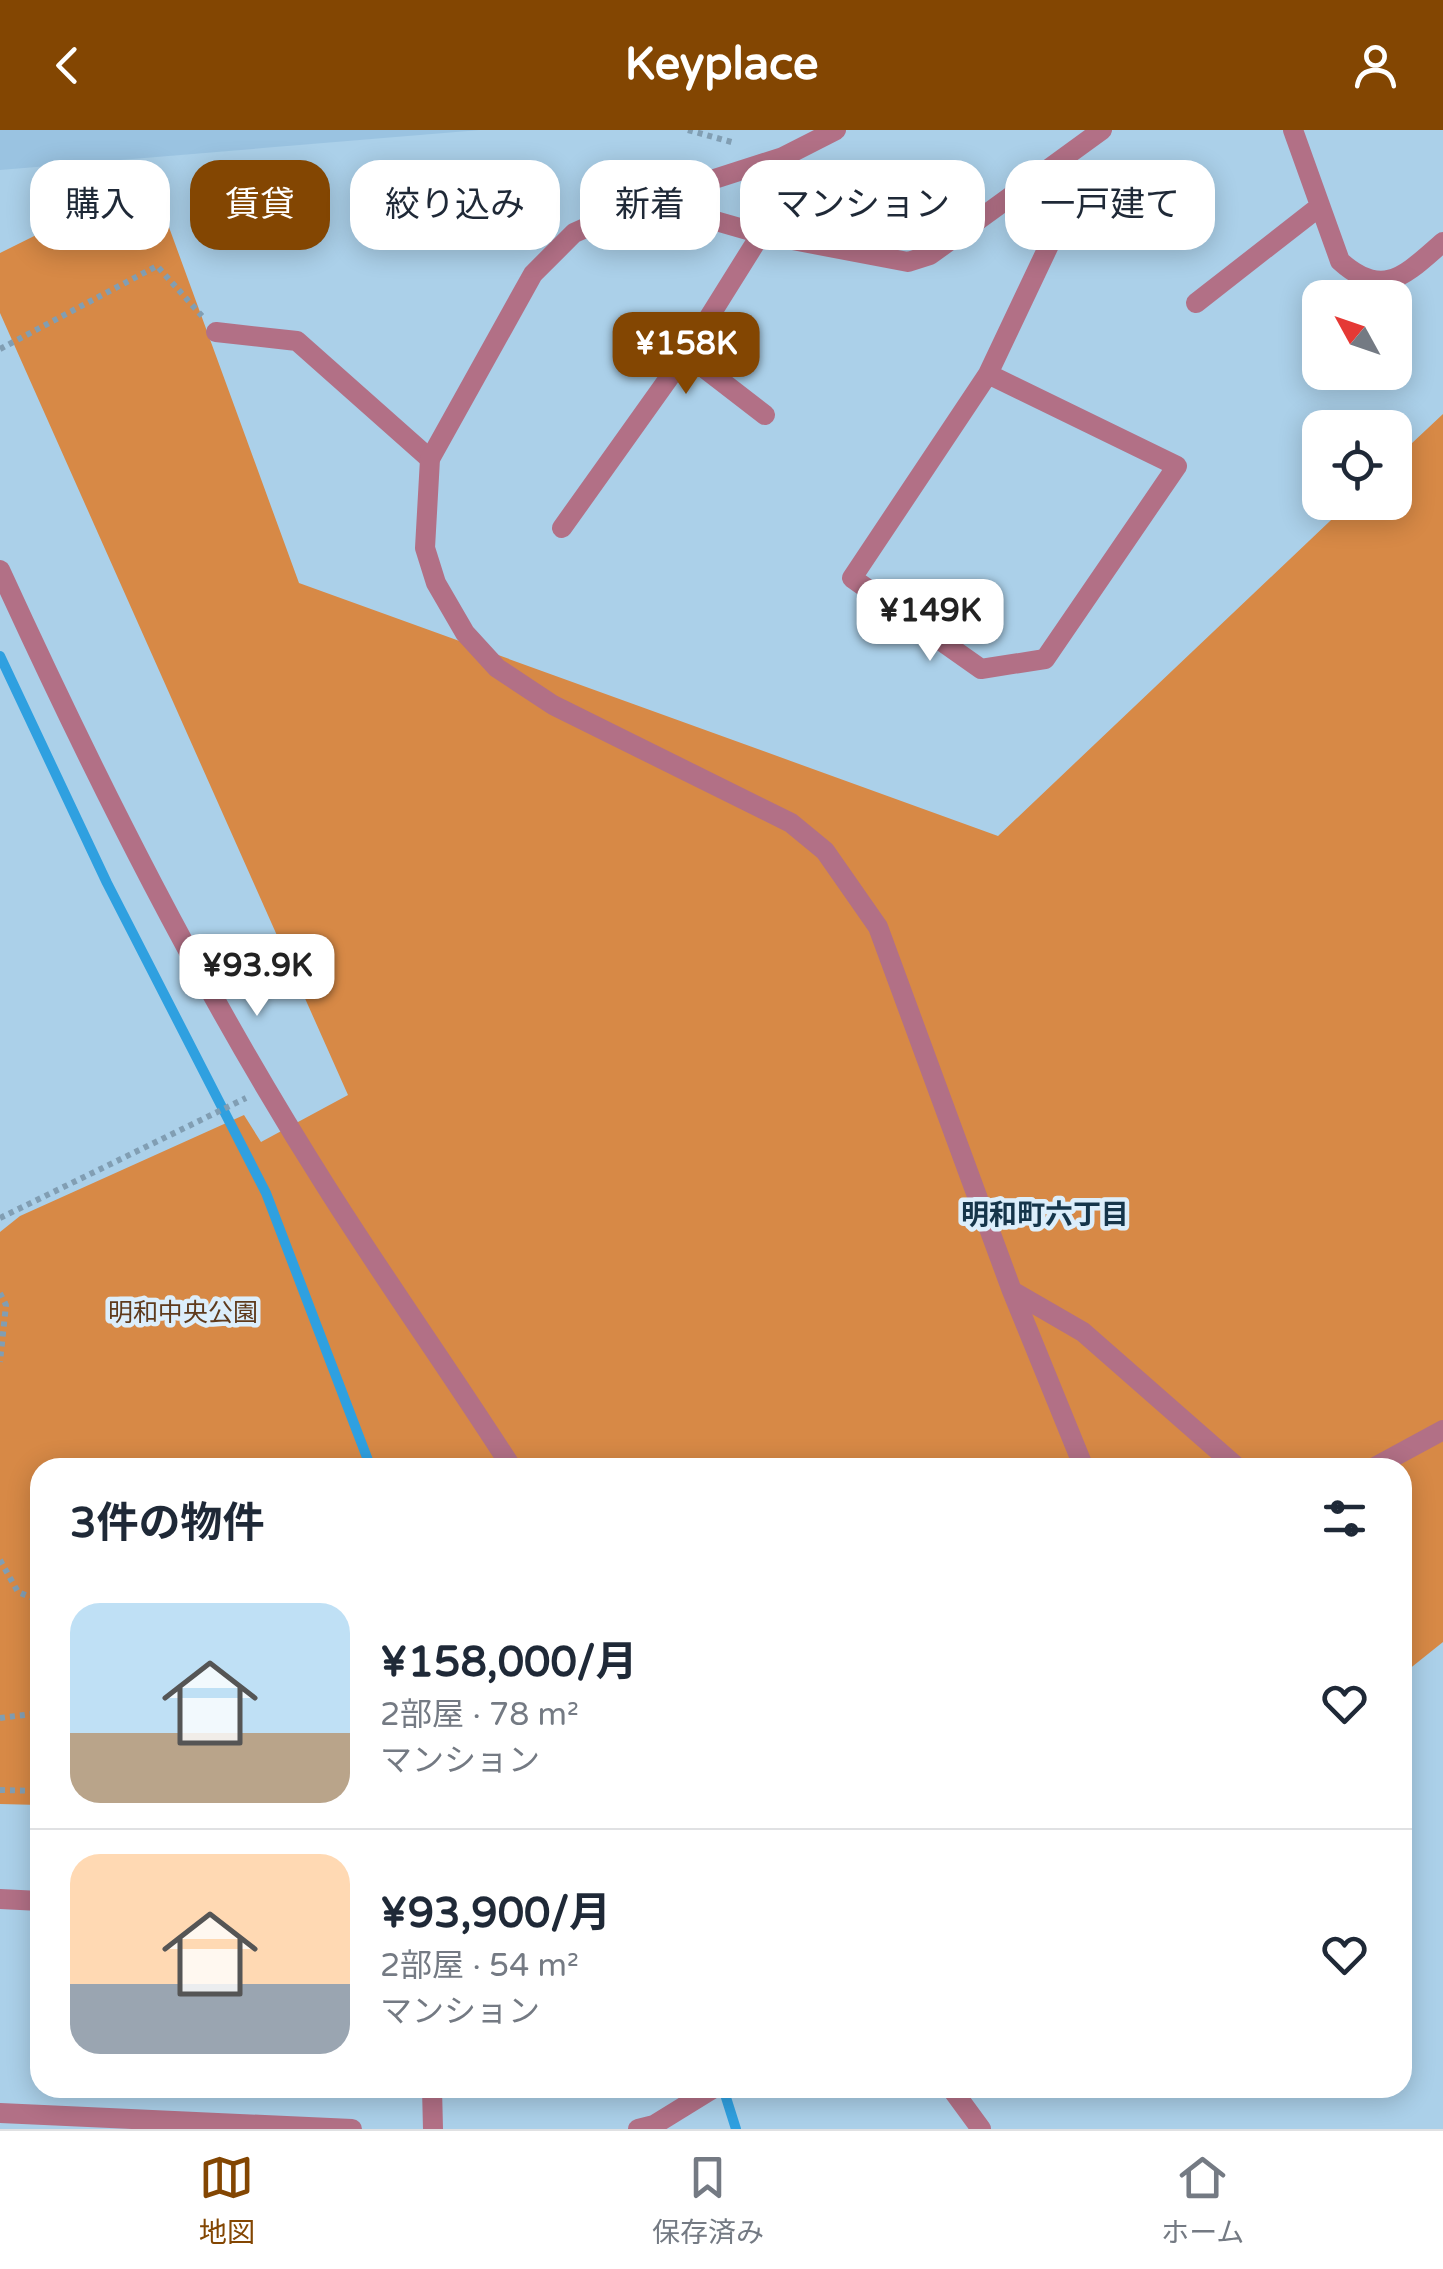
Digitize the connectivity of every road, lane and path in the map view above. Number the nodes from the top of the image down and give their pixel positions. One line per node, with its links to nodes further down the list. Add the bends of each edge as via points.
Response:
1 (836, 130): 5 (street)
2 (1102, 130): 4 (street)
3 (1293, 130): 6 (street)
4 (1066, 157): 7 (street); 17 (street, via 1074,180 1069,203)
5 (720, 177)
6 (1320, 207): 9 (street, via 1340,261 1364,280 1402,277); 13 (street)
7 (985, 216)
8 (580, 230): 19 (street, via 533,274)
9 (1443, 242)
10 (751, 250): 16 (street)
11 (845, 250): 12 (street, via 908,262)
12 (938, 250)
13 (1196, 303)
14 (216, 332): 15 (path, via 157,266); 19 (street, via 297,341)
15 (0, 349)
16 (686, 354): 18 (street); 20 (street)
17 (988, 374): 17 (street, via 852,578 981,669 1045,658 1177,466)
18 (765, 416)
19 (430, 458): 25 (street, via 425,548 436,583 465,633 496,668 553,705 791,822 825,851 862,899)
20 (562, 528)
21 (0, 570): 22 (street, via 128,842)
22 (268, 1088): 23 (path); 28 (street)
23 (0, 1218)
24 (0, 1292): 26 (path, via 6,1305)
25 (1012, 1292): 29 (street); 30 (street, via 1083,1332)
26 (0, 1362)
27 (1443, 1430): 31 (street)
28 (505, 1458)
29 (1080, 1458)
30 (1227, 1458)
31 (1391, 1458)
32 (0, 1560): 33 (path, via 18,1592)
33 (30, 1597)
34 (30, 1714): 35 (path)
35 (0, 1718)
36 (0, 1790): 37 (path)
37 (30, 1791)
38 (0, 1899): 39 (street)
39 (30, 1900)
40 (432, 2098): 45 (street)
41 (698, 2098): 46 (street)
42 (958, 2098): 47 (street)
43 (0, 2113): 44 (street)
44 (352, 2129)
45 (432, 2129)
46 (638, 2129)
47 (981, 2129)

